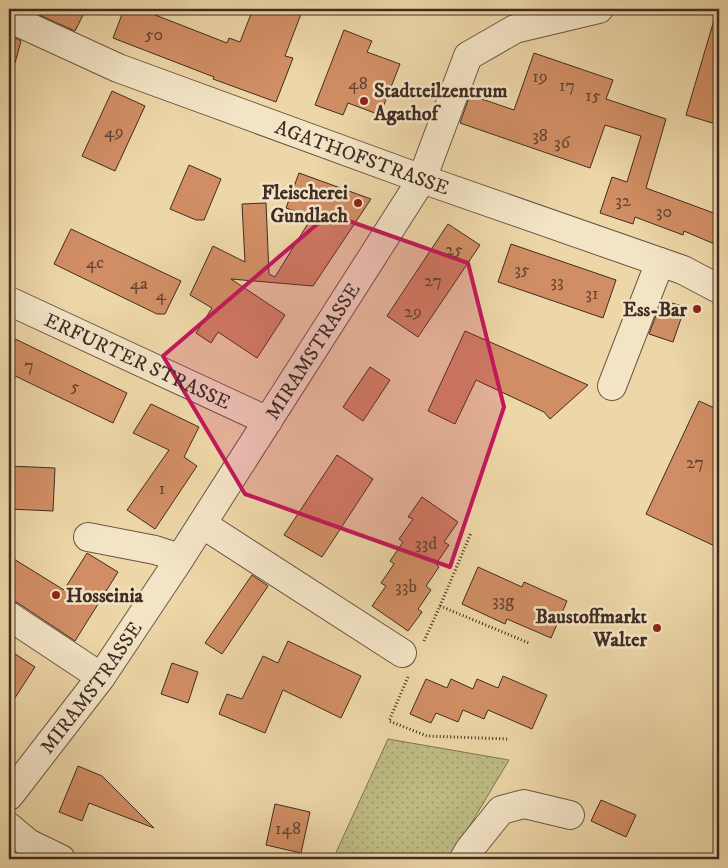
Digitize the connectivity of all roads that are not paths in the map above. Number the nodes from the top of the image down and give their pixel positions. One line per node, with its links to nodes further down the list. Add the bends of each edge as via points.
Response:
1 (599, 9): 3 (street, MIRAMSTRASSE, via 515,29 468,56)
2 (9, 18): 3 (street, AGATHOFSTRASSE, via 118,68)
3 (422, 179): 4 (street, AGATHOFSTRASSE); 8 (street, MIRAMSTRASSE)
4 (660, 262): 5 (street, AGATHOFSTRASSE); 7 (street)
5 (719, 289)
6 (9, 301): 8 (street, ERFURTER STRASSE)
7 (612, 386)
8 (268, 421): 9 (street, MIRAMSTRASSE)
9 (202, 524): 11 (street, MIRAMSTRASSE); 13 (street)
10 (88, 537): 11 (street, via 139,546)
11 (180, 558): 14 (street, MIRAMSTRASSE)
12 (9, 616): 14 (street)
13 (413, 654)
14 (101, 677): 15 (street, MIRAMSTRASSE)
15 (9, 796)
16 (570, 815): 19 (street, via 524,804 501,810)
17 (9, 827): 18 (street, via 28,843)
18 (61, 859)
19 (464, 859)

